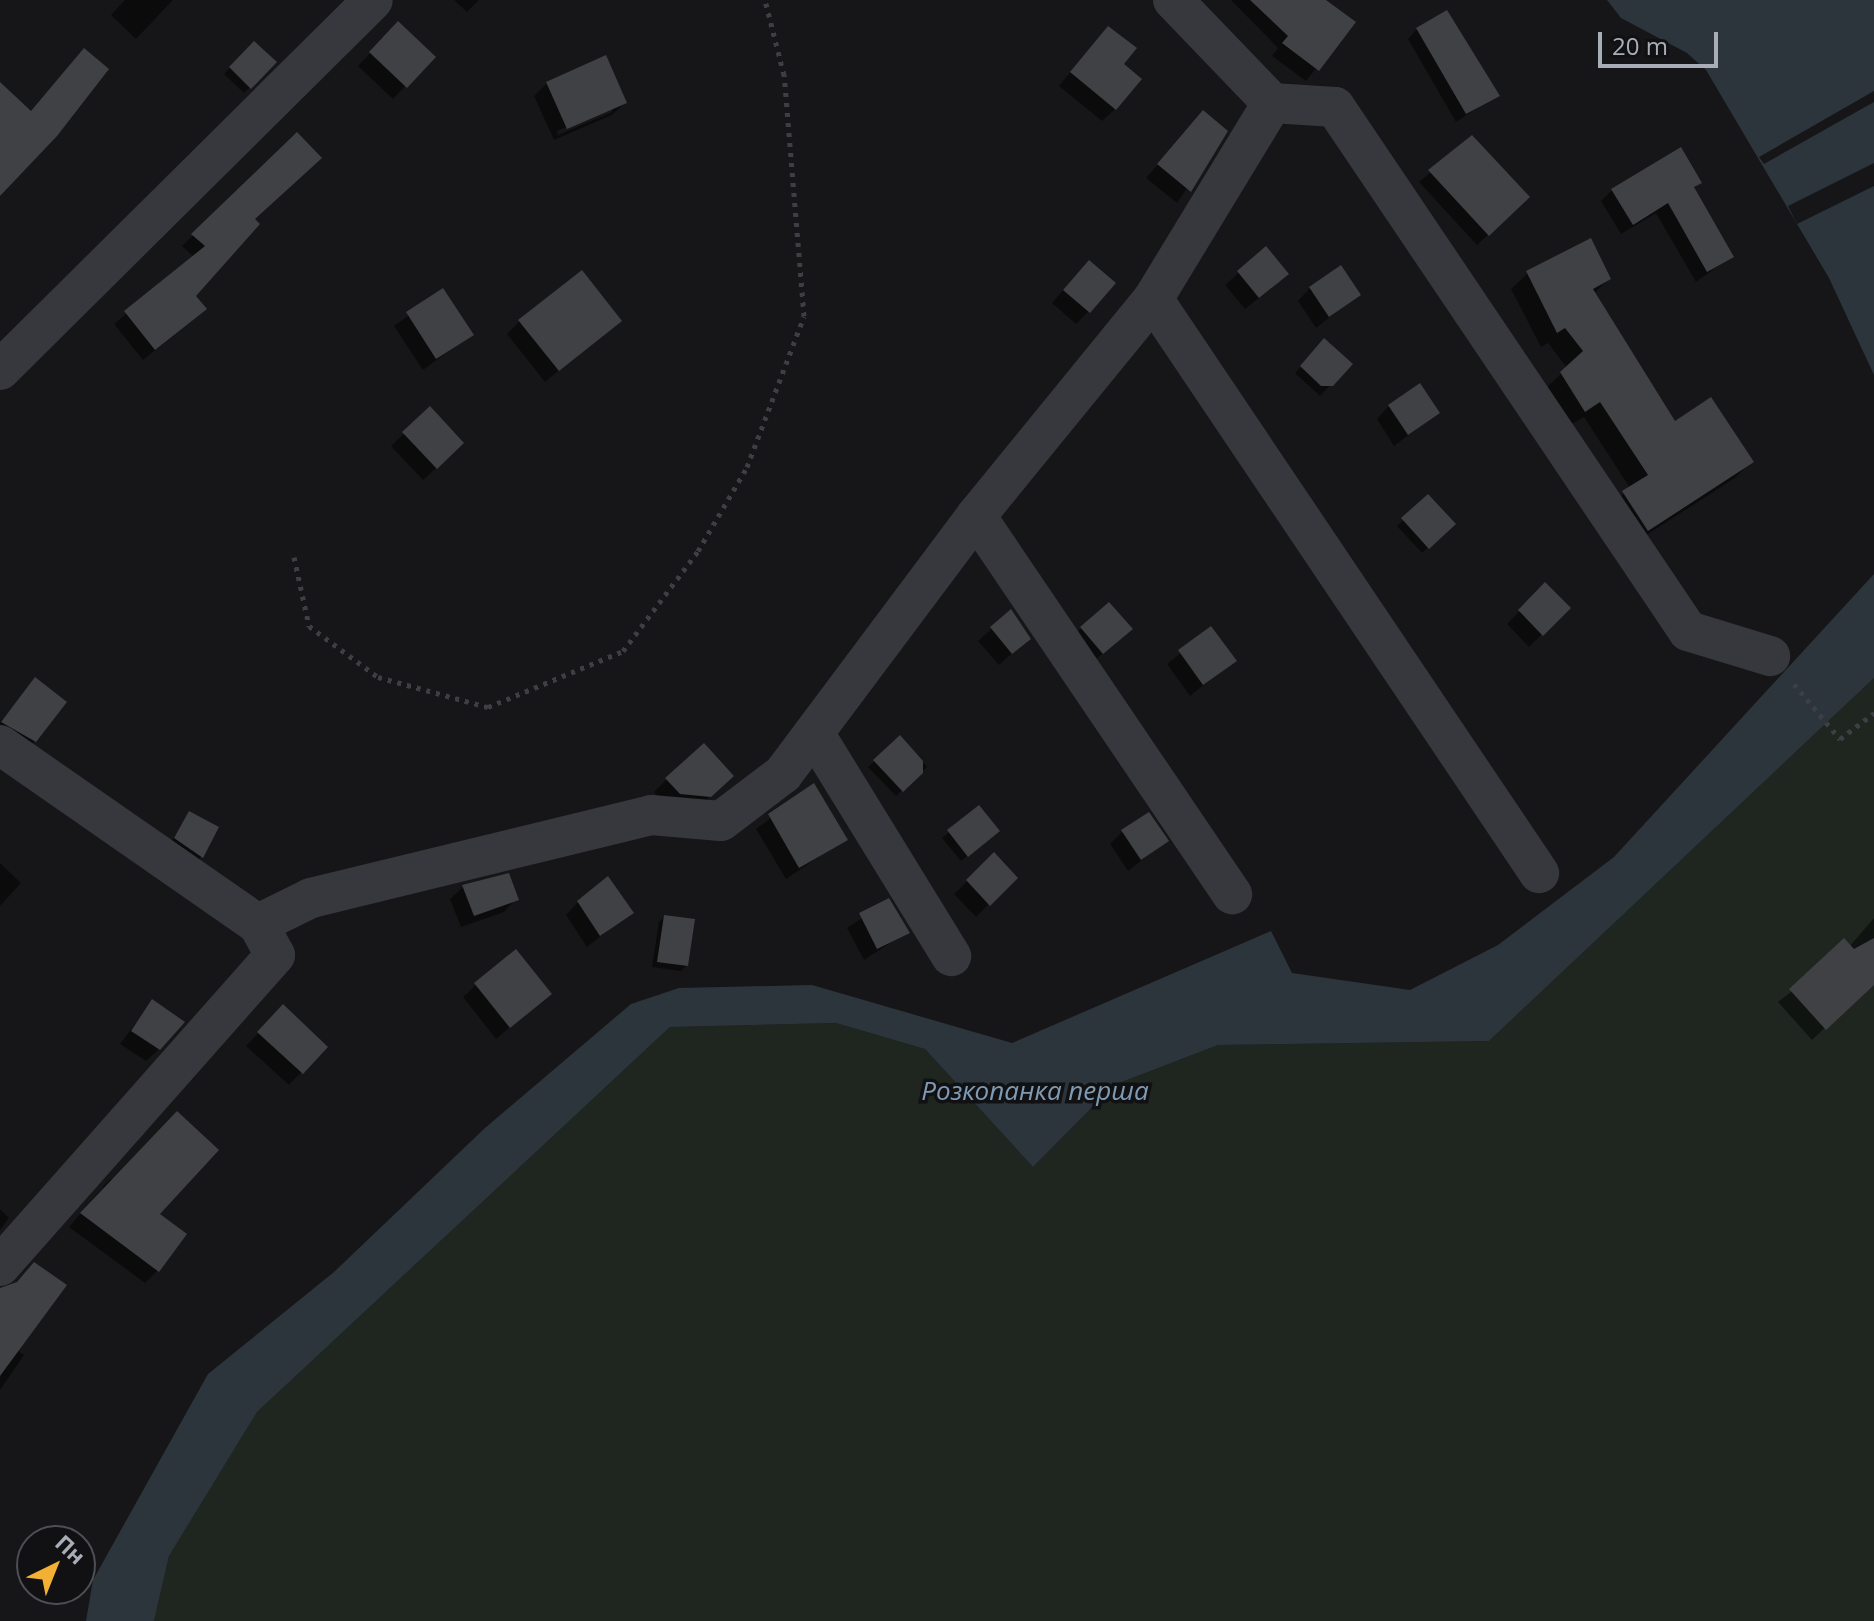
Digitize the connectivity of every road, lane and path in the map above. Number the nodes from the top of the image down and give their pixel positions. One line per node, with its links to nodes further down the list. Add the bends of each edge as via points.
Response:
1 (373, 0): 6 (street)
2 (765, 0): 8 (path, via 784,75 804,316 747,467 698,551 623,651 488,707 378,677 309,626)
3 (1173, 0): 4 (street)
4 (1272, 103): 5 (street); 9 (street, via 1335,107 1688,631)
5 (1153, 299): 7 (street); 13 (street)
6 (0, 370)
7 (976, 516): 11 (street); 14 (street)
8 (294, 557)
9 (1770, 656): 10 (path, via 1840,739)
10 (1874, 713)
11 (814, 733): 15 (street, via 783,774 721,821 651,815 311,898); 16 (street)
12 (1, 748): 15 (street)
13 (1539, 873)
14 (1232, 894)
15 (258, 924): 17 (street, via 275,955)
16 (951, 956)
17 (0, 1266)

